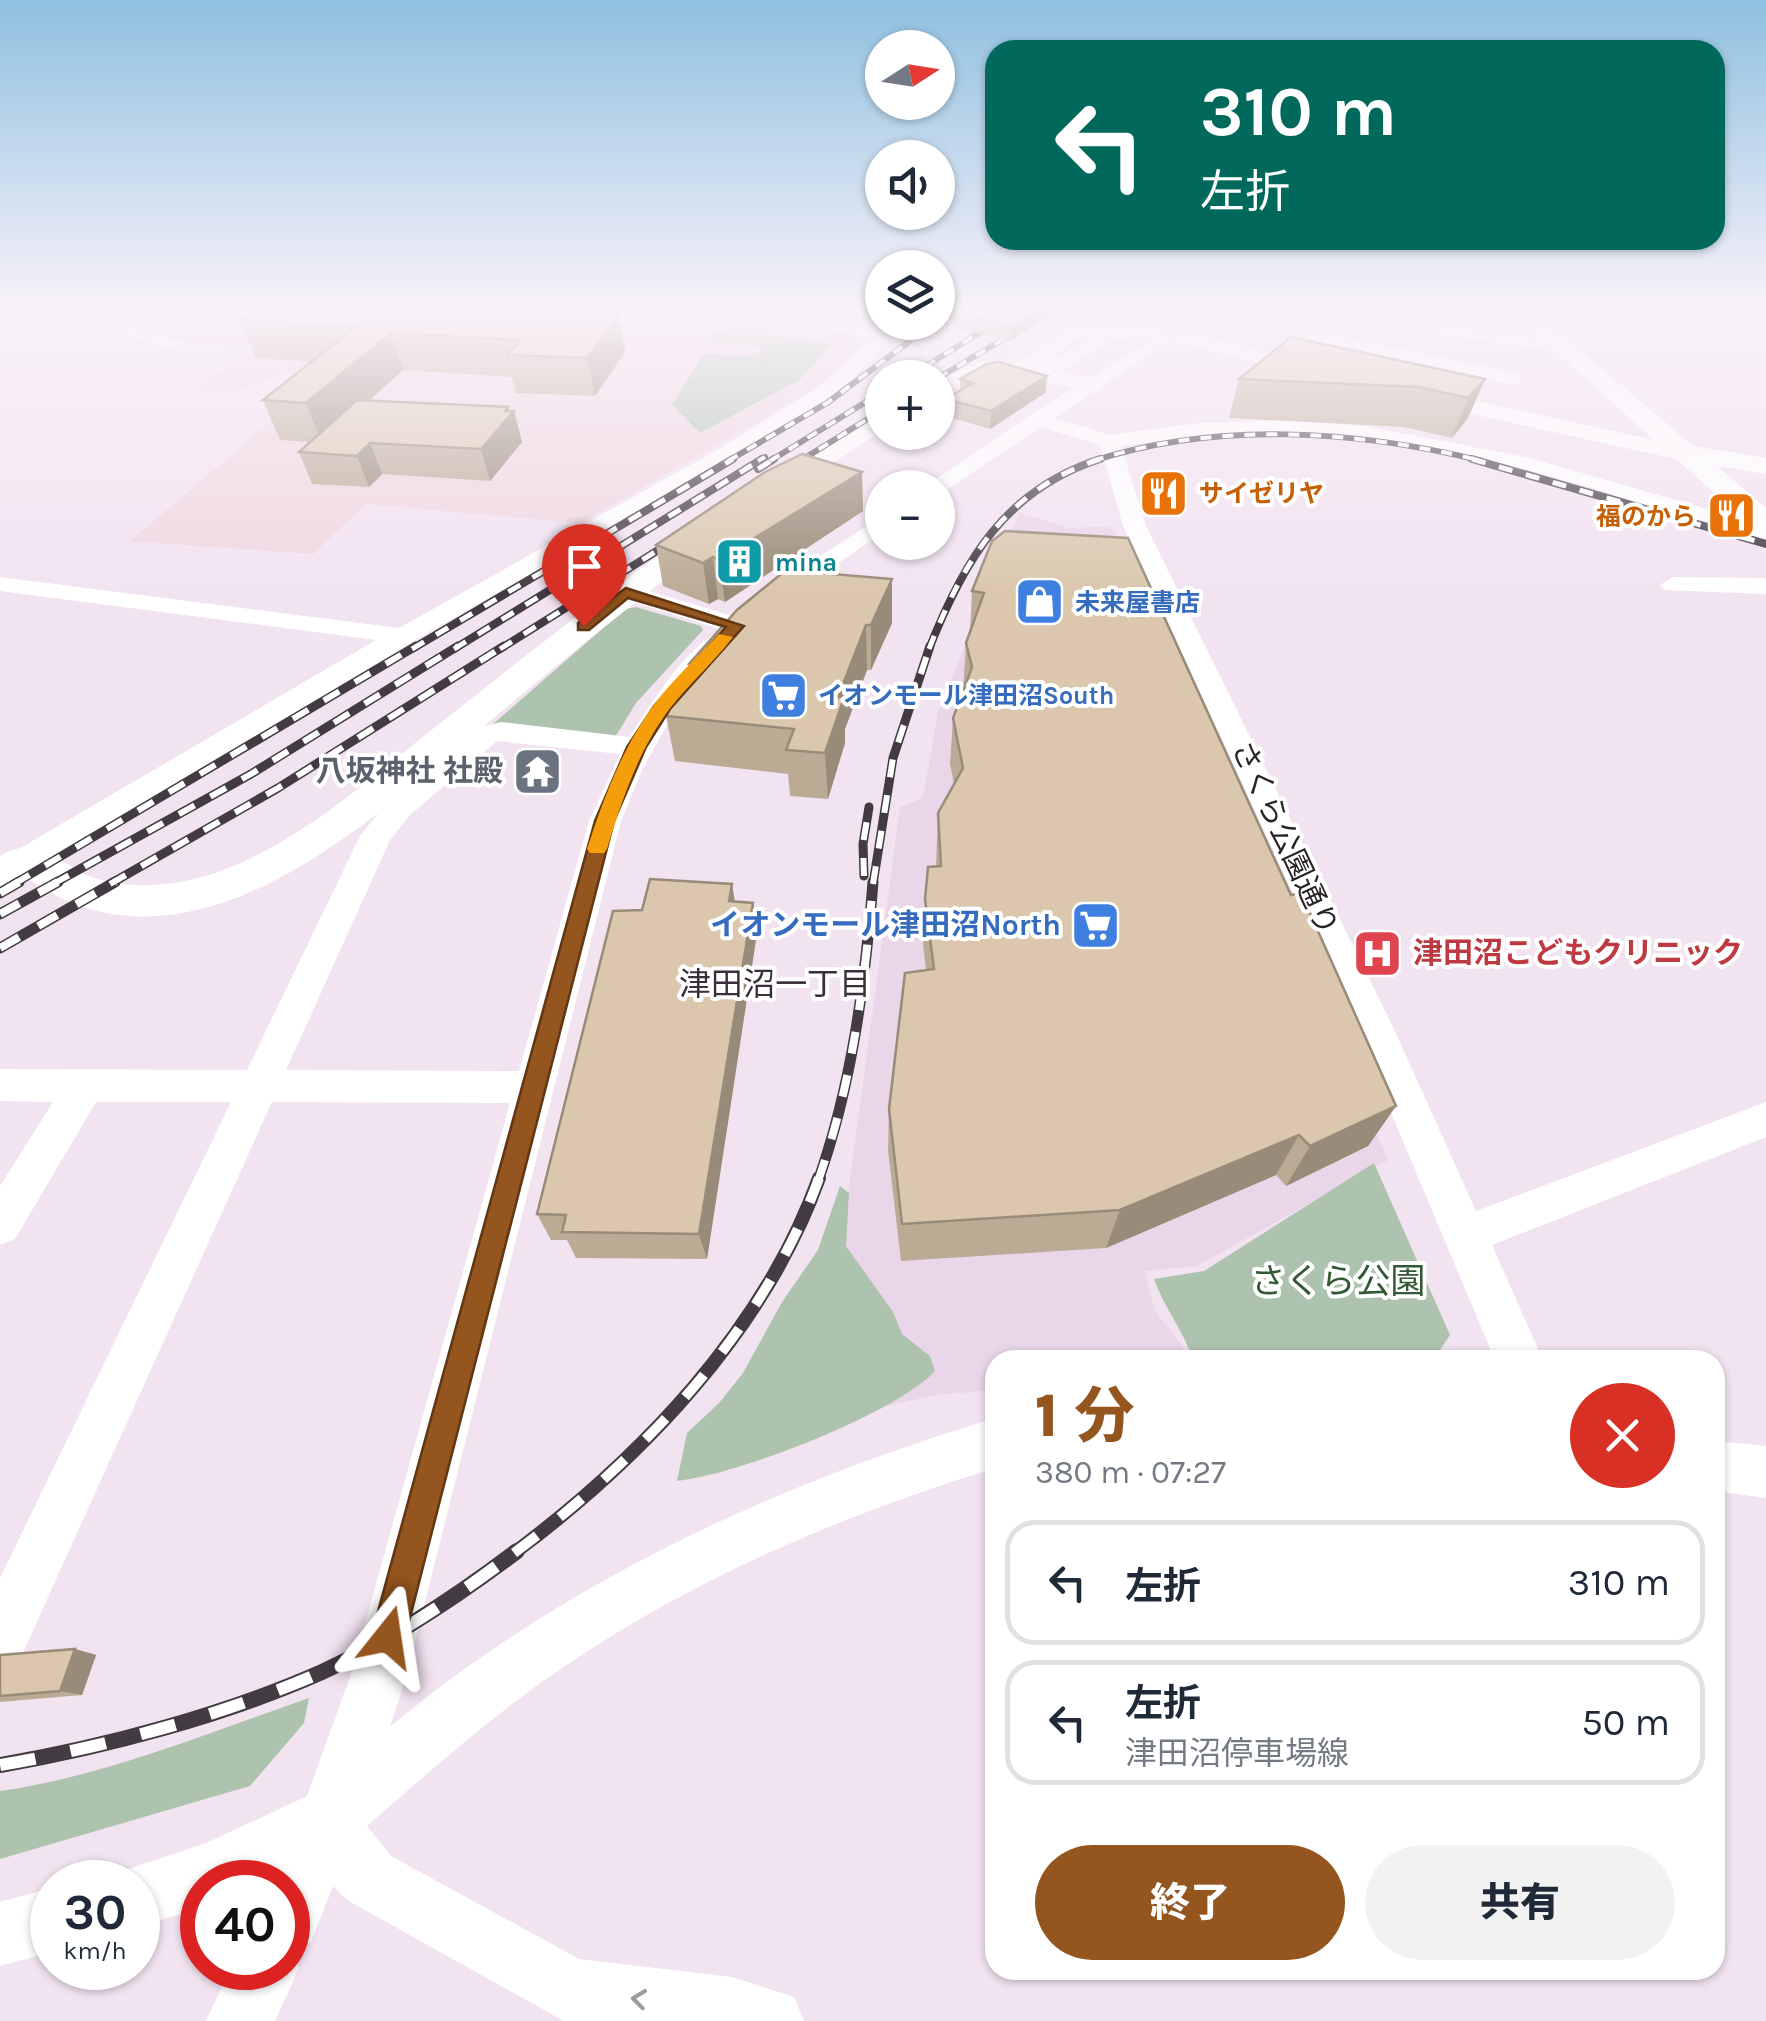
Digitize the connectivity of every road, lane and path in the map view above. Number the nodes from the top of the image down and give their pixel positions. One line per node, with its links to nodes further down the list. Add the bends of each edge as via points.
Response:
1 (803, 405): 26 (street)
2 (1060, 405): 8 (street)
3 (1227, 405): 9 (street)
4 (1459, 405): 7 (main road)
5 (1492, 405): 7 (street)
6 (1627, 405): 13 (main road)
7 (1487, 412): 12 (street); 13 (main road)
8 (1037, 419): 11 (street); 15 (street)
9 (1202, 426): 11 (street); 12 (street, via 1360,429)
10 (865, 431): 16 (main road)
11 (1110, 442): 35 (street, さくら公園通り, via 1116,482 1148,558 1352,980)
12 (1462, 446): 20 (street)
13 (1682, 454): 14 (main road); 18 (main road)
14 (1766, 466)
15 (955, 474)
16 (791, 477): 17 (street); 24 (main road)
17 (824, 487)
18 (1766, 523)
19 (865, 524): 25 (street)
20 (1766, 533)
21 (0, 584): 26 (street)
22 (1673, 585): 23 (street)
23 (1766, 586)
24 (626, 592): 25 (street); 28 (main road, via 330,831 251,877 178,896 113,898)
25 (736, 626): 27 (street, via 672,694)
26 (403, 636): 28 (street); 28 (street, via 321,673)
27 (636, 747): 31 (street, via 494,732 400,808 376,836); 32 (street, via 604,821)
28 (10, 862)
29 (0, 1085): 30 (street)
30 (86, 1085): 31 (street); 34 (street)
31 (258, 1086): 32 (street); 40 (street)
32 (532, 1087): 41 (street, via 379,1674)
33 (1766, 1119): 35 (street)
34 (7, 1203)
35 (1463, 1234): 36 (street, さくら公園通り)
36 (1515, 1350)
37 (985, 1447): 41 (street, via 881,1478 779,1519 617,1604 479,1693)
38 (1725, 1467): 39 (street)
39 (1766, 1472)
40 (0, 1639)
41 (330, 1817): 42 (street); 43 (street, via 213,1872); 47 (street, one-way to 41, via 572,1991 370,1878 349,1857)
42 (310, 1865)
43 (160, 1888)
44 (30, 1926): 45 (street)
45 (0, 1934)
46 (255, 1990): 48 (street)
47 (702, 2014): 49 (street)
48 (240, 2021)
49 (770, 2021)

